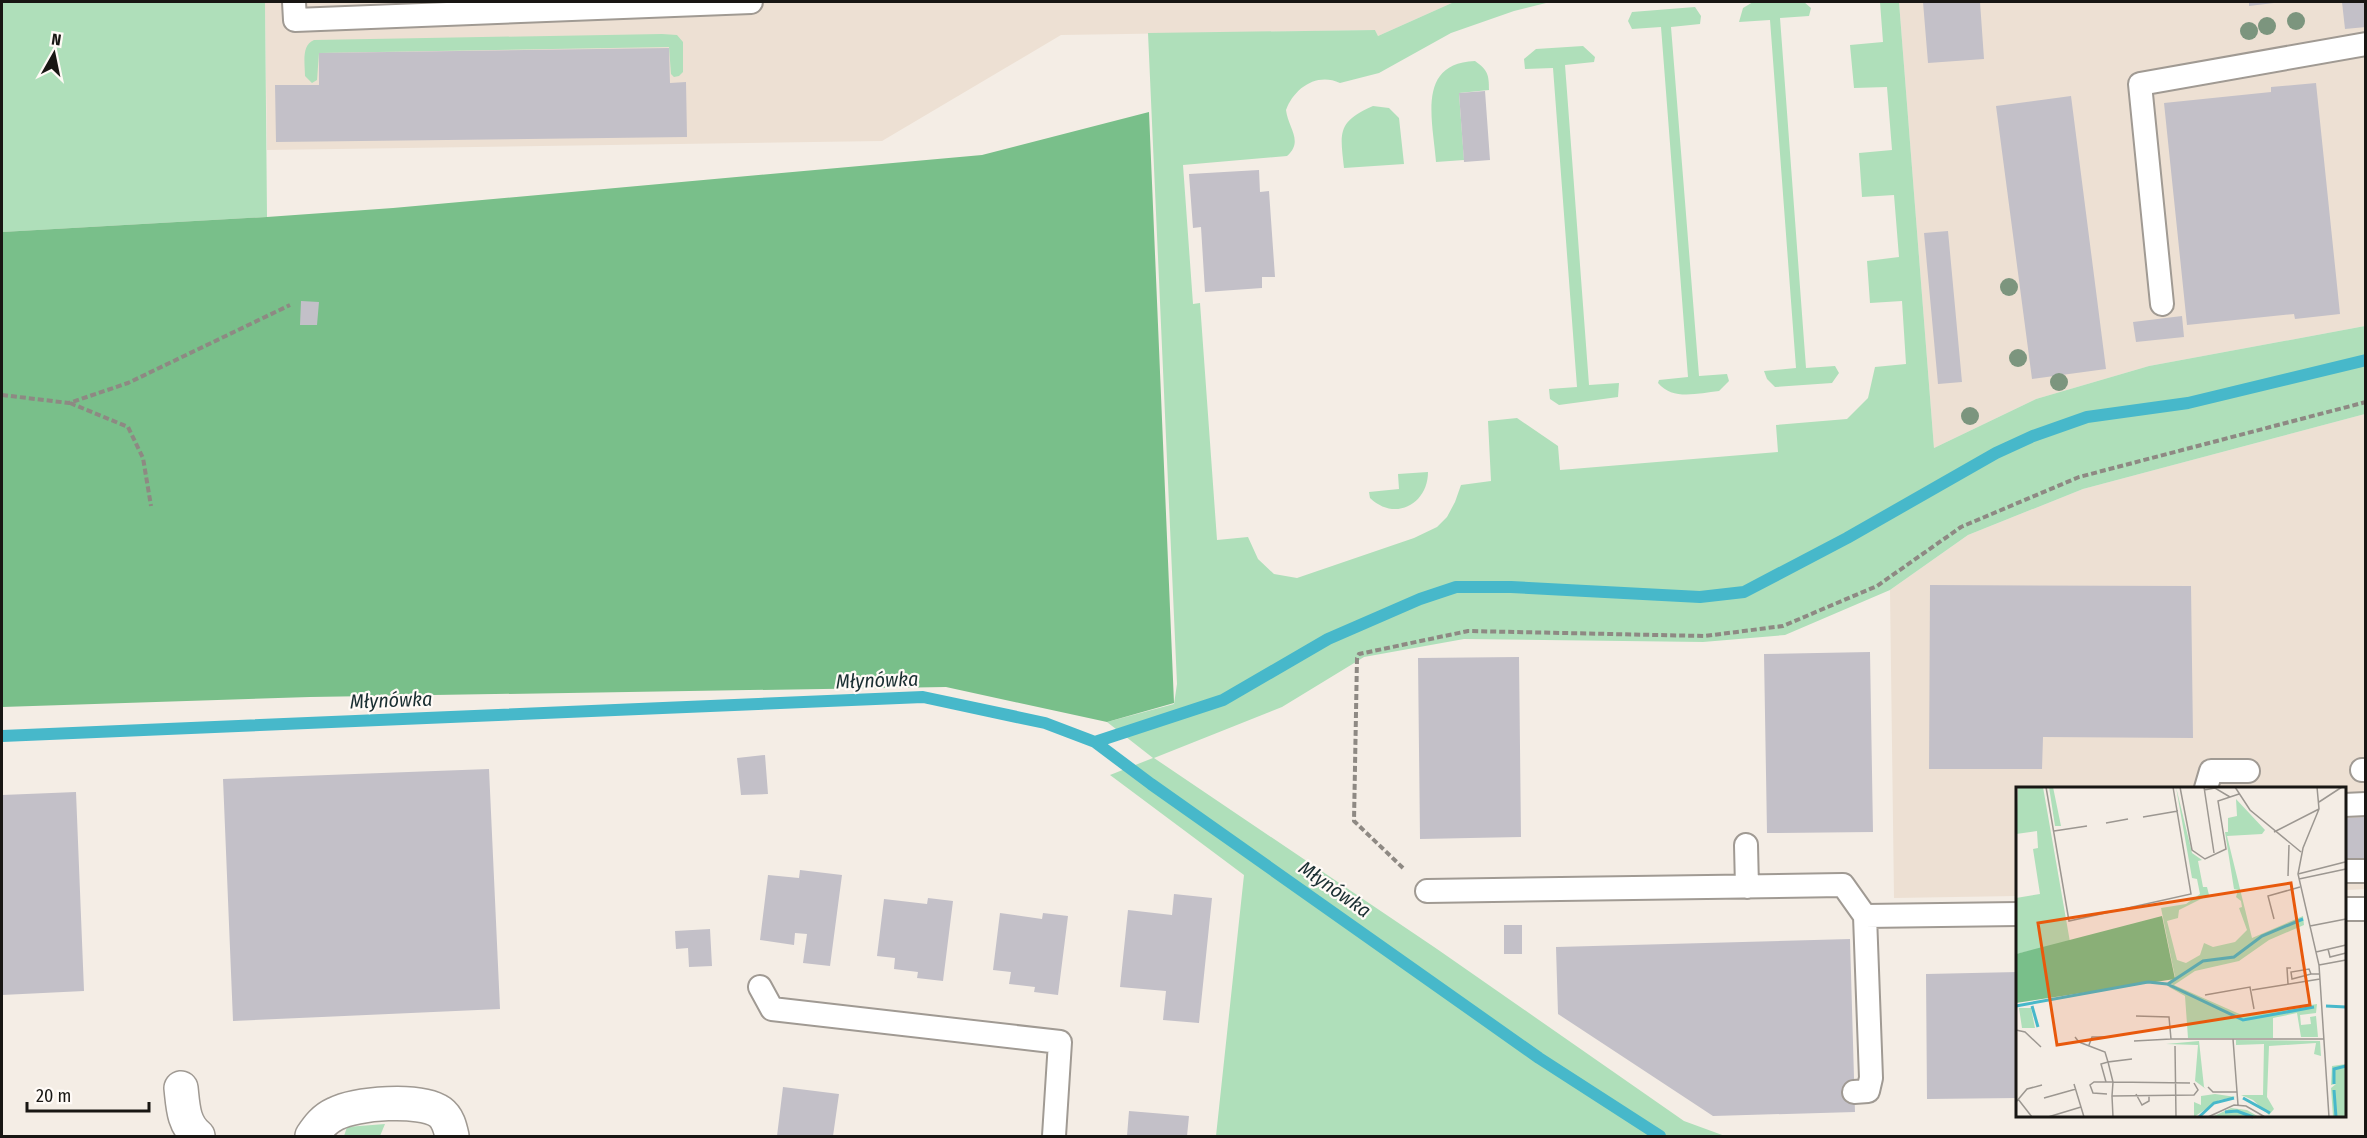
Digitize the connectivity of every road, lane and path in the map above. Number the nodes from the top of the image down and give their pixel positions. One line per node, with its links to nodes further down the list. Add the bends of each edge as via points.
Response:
1 (294, 2): 2 (lane, via 295,20)
2 (751, 2)
3 (2366, 44): 5 (lane, via 2140,84)
4 (290, 304): 8 (path, via 128,383)
5 (2162, 304)
6 (2, 395): 8 (path)
7 (2366, 402): 18 (path, via 2079,477 1961,527 1877,586 1783,626 1705,636 1468,631 1359,654 1354,821)
8 (69, 403): 9 (path, via 128,427 143,458)
9 (151, 506)
10 (2248, 771): 11 (lane, via 2211,771)
11 (2207, 787)
12 (2366, 804): 13 (lane)
13 (2346, 805)
14 (1746, 845): 17 (lane)
15 (2346, 871): 16 (lane)
16 (2366, 871)
17 (1747, 887): 18 (lane); 22 (lane, via 1843,885)
18 (1427, 891)
19 (2346, 909): 20 (lane)
20 (2366, 909)
21 (2016, 914): 22 (lane)
22 (1865, 916): 25 (lane, via 1871,1078 1868,1091)
23 (760, 987): 29 (lane, via 772,1009 1060,1042)
24 (181, 1088): 26 (street, via 183,1116)
25 (1854, 1092)
26 (198, 1137)
27 (312, 1137): 28 (street, via 335,1114 354,1108 411,1104 441,1113 448,1121)
28 (452, 1137)
29 (1054, 1137)

